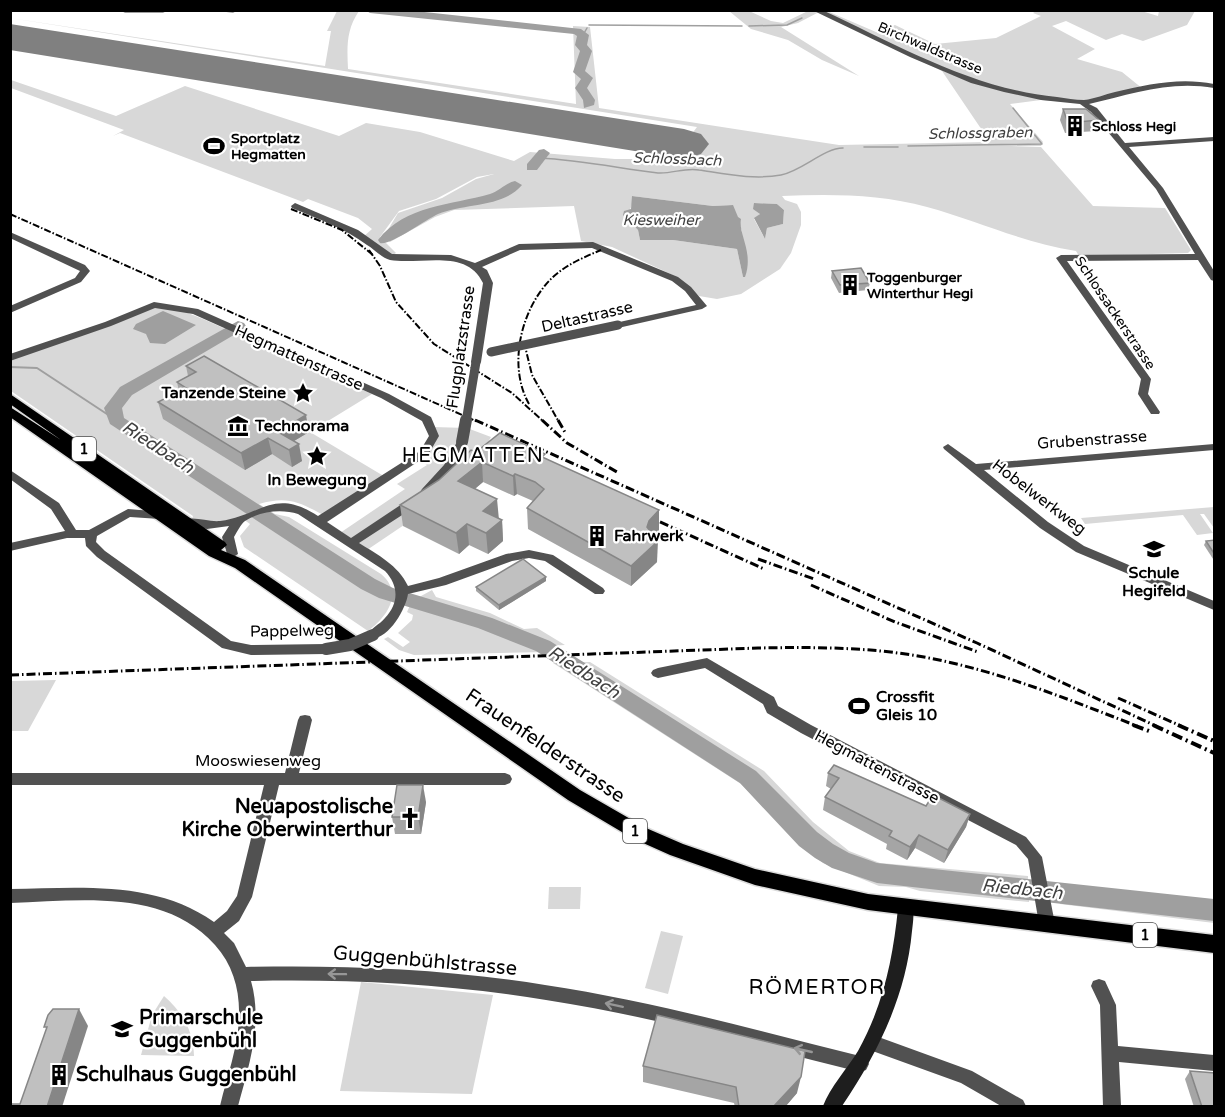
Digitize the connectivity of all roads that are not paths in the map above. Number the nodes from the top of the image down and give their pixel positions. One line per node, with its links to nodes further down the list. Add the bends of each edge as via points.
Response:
1 (815, 10): 5 (street, Birchwaldstrasse, via 955,76 1024,97)
2 (1215, 75): 3 (street)
3 (1202, 83): 4 (street, Birchwaldstrasse); 5 (street, Birchwaldstrasse, via 1186,82)
4 (1215, 86)
5 (1083, 103): 7 (street)
6 (1215, 139): 7 (street)
7 (1124, 145): 10 (street, via 1162,192)
8 (295, 206): 11 (street, Flugplatzstrasse, via 355,232 390,257 452,258)
9 (10, 235): 13 (street, via 85,271 78,280)
10 (1201, 257): 12 (street); 18 (street, Schlossackerstrasse, via 1061,258 1146,379 1143,394)
11 (476, 266): 15 (street, Flugplatzstrasse, via 488,283); 15 (street, Deltastrasse, bridge, via 519,247 593,244 675,279 702,306)
12 (1215, 278)
13 (10, 310)
14 (10, 358): 28 (street, Hegmattenstrasse, via 156,304 190,309 417,411 432,424 434,439 424,453)
15 (477, 358): 31 (street, Flugplatzstrasse, bridge, via 462,442 449,467 411,504)
16 (10, 398): 27 (main road, Frauenfelderstrasse / 1)
17 (10, 411): 23 (main road, Frauenfelderstrasse / 1)
18 (1155, 412)
19 (948, 447): 21 (street, Hobelwerkweg)
20 (1215, 447): 21 (street, Grubenstrasse)
21 (973, 468): 36 (street, Hobelwerkweg, via 1080,549)
22 (10, 473): 29 (street, via 55,506)
23 (130, 494): 24 (main road, Frauenfelderstrasse / 1); 25 (street, via 128,507)
24 (160, 515): 25 (street, via 137,512); 33 (main road, Frauenfelderstrasse / 1, via 214,552)
25 (120, 516): 30 (street)
26 (244, 518): 27 (street, via 218,527); 28 (street, via 268,509 292,508); 33 (street, via 228,537)
27 (191, 522): 33 (main road, Frauenfelderstrasse / 1)
28 (318, 522): 31 (street)
29 (72, 533): 30 (street); 32 (street)
30 (91, 534): 35 (street, Pappelweg, bridge, via 90,541 96,550 222,643 251,650 350,645 391,621)
31 (351, 543): 35 (street, via 393,571 401,583)
32 (10, 547)
33 (236, 559): 44 (main road, Frauenfelderstrasse / 1, via 547,777 639,833 755,878)
34 (599, 591): 35 (street, via 549,558 529,554 514,556)
35 (402, 598)
36 (1215, 606)
37 (658, 674): 45 (street, Hegmattenstrasse, via 707,663 806,729 1021,841 1035,856)
38 (305, 720): 42 (street)
39 (10, 778): 41 (street, Mooswiesenweg)
40 (505, 778): 42 (street, Mooswiesenweg)
41 (273, 779): 42 (street, Mooswiesenweg); 46 (street, via 244,897 233,915)
42 (291, 779)
43 (10, 896): 46 (street, via 142,898 185,911)
44 (906, 908): 45 (main road, Frauenfelderstrasse / 1); 50 (main road, via 900,966)
45 (1047, 924): 47 (main road, Frauenfelderstrasse / 1)
46 (214, 932): 48 (street)
47 (1215, 944)
48 (242, 974): 53 (street, Guggenbühlstrasse, one-way to 48, via 601,1002 507,987 383,975); 54 (street, via 247,1027)
49 (1098, 986): 51 (street, via 1108,1005)
50 (873, 1043): 53 (main road); 56 (street, via 966,1077)
51 (1109, 1053): 52 (street); 57 (street)
52 (1215, 1063)
53 (860, 1064): 55 (main road)
54 (229, 1107)
55 (832, 1107)
56 (1017, 1107)
57 (1112, 1107)

